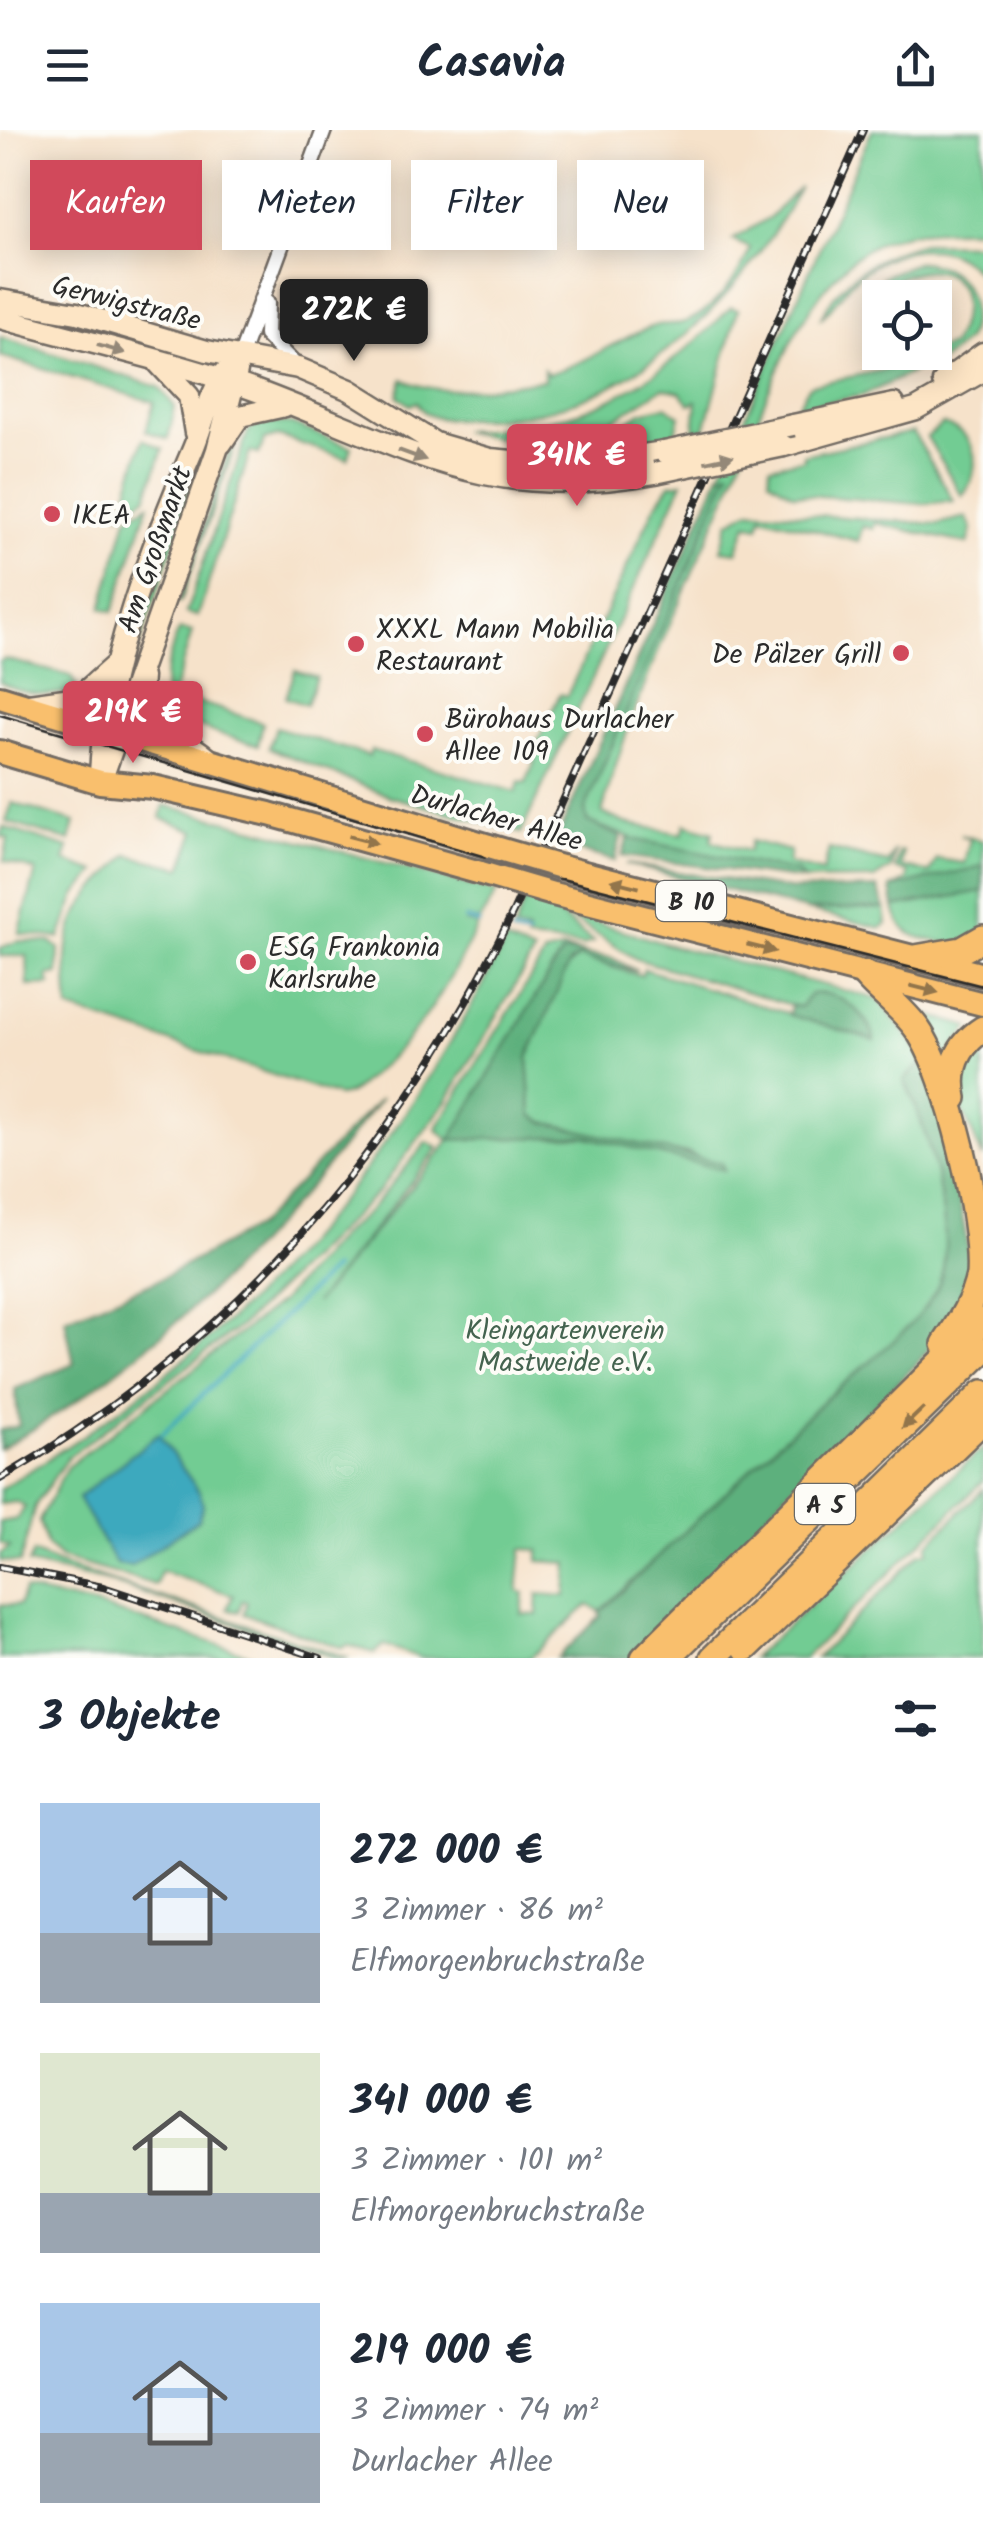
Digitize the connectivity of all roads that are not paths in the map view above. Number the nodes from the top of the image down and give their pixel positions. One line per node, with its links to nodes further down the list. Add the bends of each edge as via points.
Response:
1 (324, 130): 2 (street, Am Großmarkt)
2 (269, 285): 6 (street, Am Großmarkt); 8 (street, Am Großmarkt, via 266,336)
3 (0, 300): 6 (main road, Gerwigstraße)
4 (0, 318): 7 (main road, Gerwigstraße, one-way to 7)
5 (983, 352): 8 (main road, Gerwigstraße, bridge, via 919,395 887,406 568,466 490,459 419,435 350,390)
6 (241, 355): 8 (main road, Gerwigstraße); 10 (main road, Am Großmarkt)
7 (158, 363): 10 (main road, Gerwigstraße); 12 (main road, via 190,396)
8 (298, 368)
9 (983, 371): 11 (main road, Gerwigstraße, one-way to 9, bridge, via 497,480 574,484 784,446 916,410)
10 (226, 382): 11 (main road, Gerwigstraße); 12 (main road, Am Großmarkt); 13 (main road, Am Großmarkt)
11 (288, 406): 13 (main road, via 240,416)
12 (195, 443): 14 (main road, Am Großmarkt)
13 (217, 450): 15 (main road, Am Großmarkt)
14 (118, 662): 17 (main road, via 74,699); 18 (main road, Am Großmarkt)
15 (143, 670): 18 (main road, Am Großmarkt); 20 (main road, via 143,696 161,730 195,744)
16 (0, 697): 17 (main road, Durlacher Allee / B 10)
17 (25, 704): 18 (main road, Durlacher Allee / B 10)
18 (111, 730): 20 (main road, Durlacher Allee / B 10); 21 (main road, Am Großmarkt)
19 (0, 752): 21 (main road, Durlacher Allee / B 10)
20 (215, 765): 23 (main road, Durlacher Allee / B 10, one-way to 20, bridge, via 561,868)
21 (100, 782): 24 (main road, Durlacher Allee / B 10, one-way to 24, bridge, via 193,795)
22 (983, 938): 23 (highway, via 962,950)
23 (915, 958): 25 (main road, Durlacher Allee)
24 (864, 974): 26 (main road, Durlacher Allee / B 10, one-way to 26); 31 (highway, via 911,1020 930,1050 980,1228 972,1296)
25 (983, 976)
26 (983, 1004)
27 (983, 1029): 28 (highway, via 963,1046 952,1077 968,1143)
28 (983, 1166)
29 (983, 1321): 31 (highway)
30 (983, 1350): 35 (highway, A 5, one-way to 35)
31 (917, 1386): 34 (highway)
32 (983, 1393): 36 (highway, A 5)
33 (983, 1420): 37 (highway, A 5)
34 (644, 1658)
35 (667, 1658)
36 (712, 1658)
37 (735, 1658)

